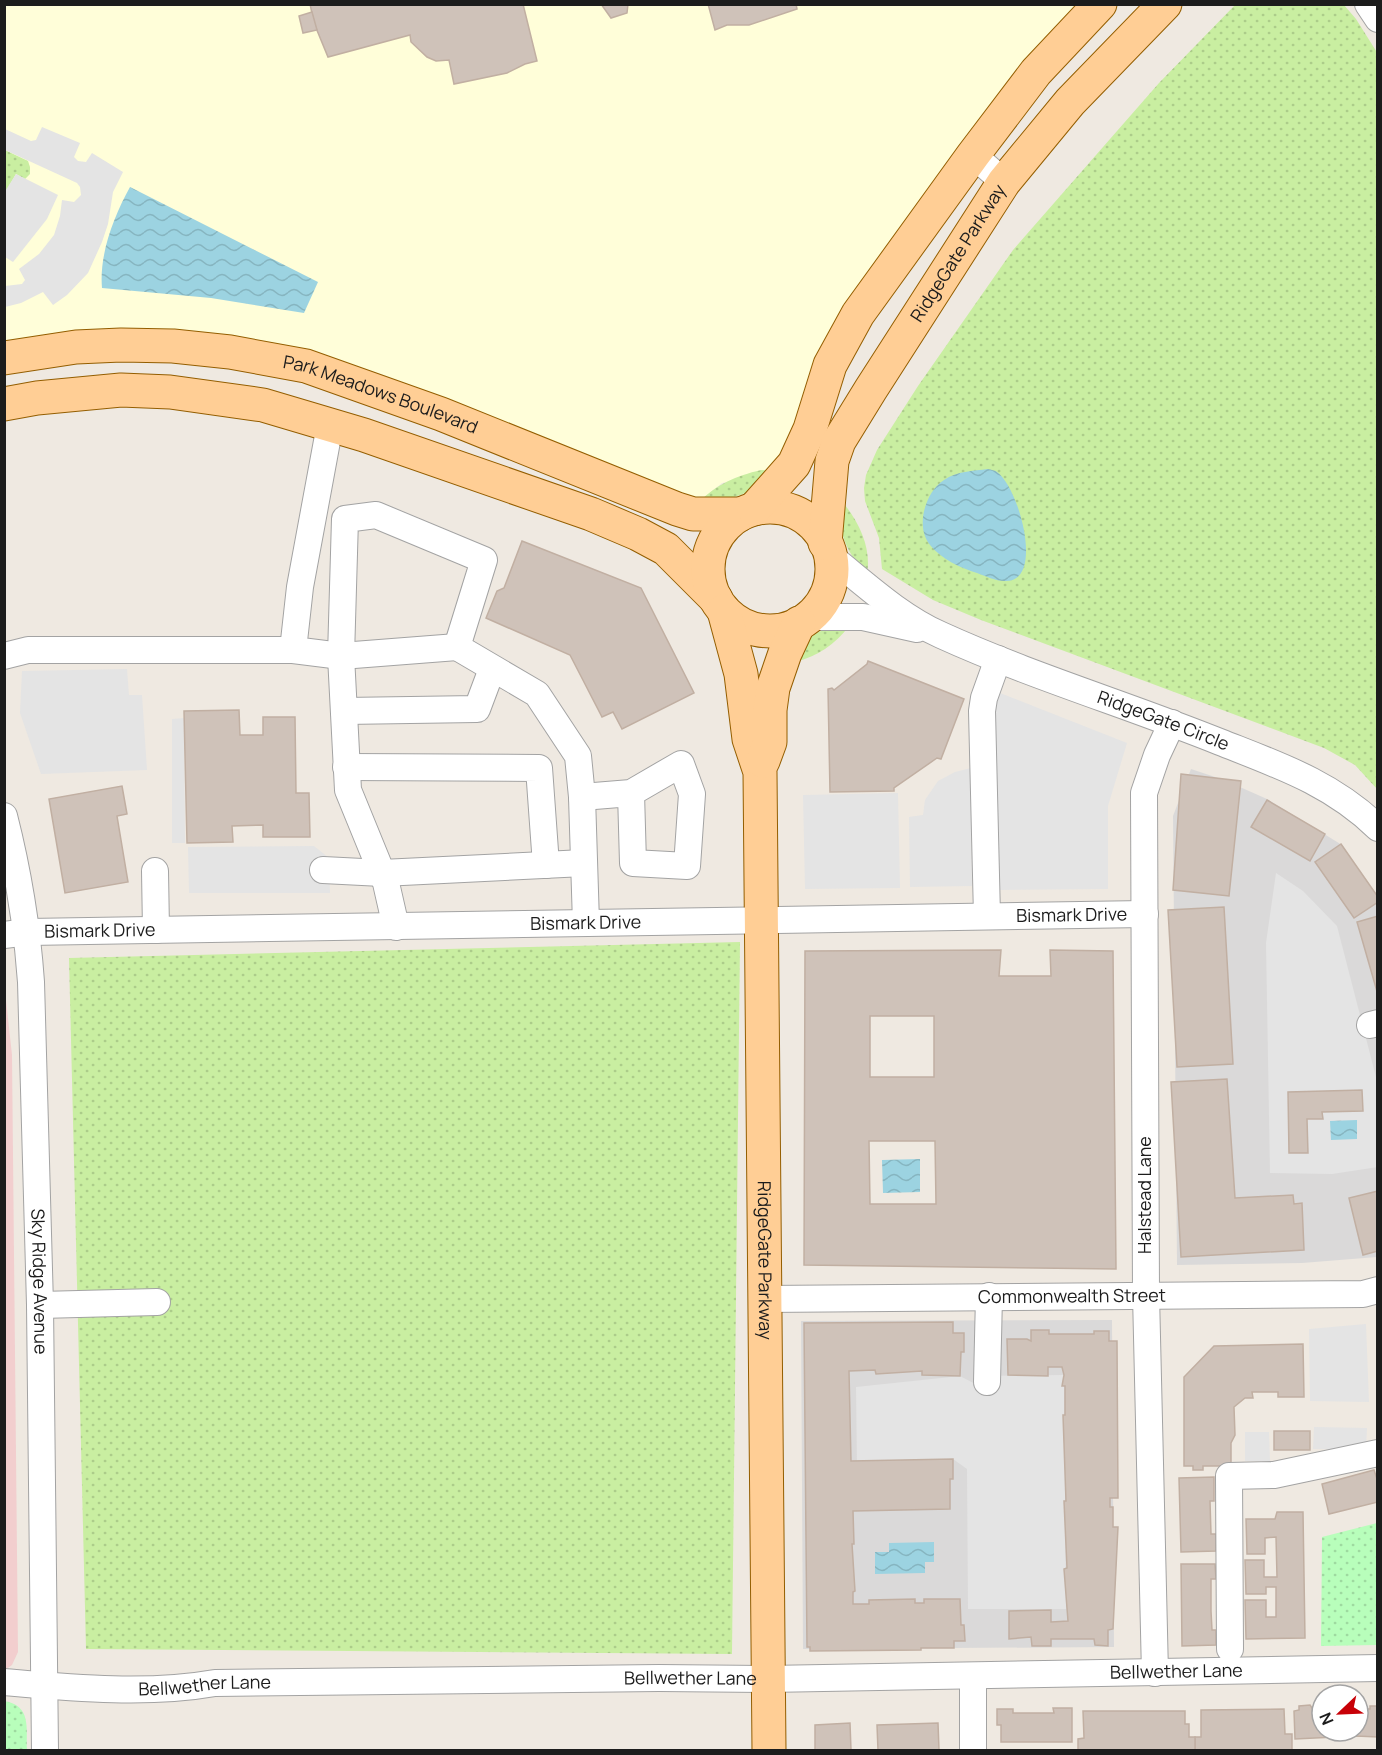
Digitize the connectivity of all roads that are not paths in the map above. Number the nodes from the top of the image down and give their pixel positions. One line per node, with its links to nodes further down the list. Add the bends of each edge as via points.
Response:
1 (1100, 4): 5 (main road, RidgeGate Parkway, via 1036,72)
2 (1165, 4): 6 (main road, RidgeGate Parkway, via 1070,102)
3 (1368, 4): 4 (street)
4 (1377, 19)
5 (973, 155): 6 (street); 10 (main road, RidgeGate Parkway, via 858,314 830,365 810,429 794,464)
6 (1004, 182): 11 (main road, RidgeGate Parkway, via 839,441 831,467)
7 (4, 358): 10 (main road, Park Meadows Boulevard, via 76,347 173,346 306,366 441,414 677,509 693,514)
8 (4, 405): 9 (main road, via 80,393 170,392 263,405)
9 (330, 425): 12 (main road, via 591,514 638,534 666,549); 16 (street, via 300,587)
10 (748, 511): 11 (main road, via 775,508 796,513 818,530); 12 (main road, RidgeGate Parkway, via 729,522 713,544 709,579)
11 (828, 549): 13 (main road, RidgeGate Parkway, via 831,571 827,592 816,610); 14 (street, RidgeGate Circle, via 893,606)
12 (720, 605): 13 (main road, via 736,621 763,631 778,630); 24 (main road, RidgeGate Parkway, via 741,674 749,739)
13 (803, 620): 14 (street, RidgeGate Circle, via 863,617); 24 (main road, RidgeGate Parkway, via 785,653 773,688 770,742)
14 (938, 634): 19 (street, RidgeGate Circle)
15 (457, 647): 18 (street); 18 (street, via 484,560 376,515 345,519); 20 (street)
16 (293, 650): 17 (street, via 28,650); 18 (street)
17 (4, 656)
18 (341, 656): 21 (street)
19 (998, 659): 22 (street, RidgeGate Circle); 35 (street, via 982,711)
20 (492, 669): 21 (street, via 477,709); 26 (street, via 537,694 578,756)
21 (344, 711): 23 (street)
22 (1172, 723): 28 (street, RidgeGate Circle, via 1301,774 1337,794); 34 (street, Halstead Lane, via 1144,793)
23 (346, 767): 30 (street, via 539,768); 33 (street, via 348,790)
24 (760, 772): 36 (main road, RidgeGate Parkway)
25 (631, 793): 26 (street)
26 (582, 797): 29 (street)
27 (4, 816): 40 (street, Sky Ridge Avenue, via 18,872)
28 (1377, 828)
29 (584, 863): 30 (street); 37 (street)
30 (546, 865): 33 (street)
31 (323, 870): 33 (street)
32 (155, 872): 39 (street)
33 (382, 873): 38 (street)
34 (1145, 914): 35 (street, Bismark Drive); 42 (street, Halstead Lane)
35 (987, 916): 36 (street, Bismark Drive)
36 (760, 921): 37 (street, Bismark Drive); 44 (main road, RidgeGate Parkway)
37 (585, 923): 38 (street, Bismark Drive)
38 (396, 927): 39 (street, Bismark Drive)
39 (156, 930): 40 (street, Bismark Drive)
40 (16, 934): 46 (street, Sky Ridge Avenue, via 34,1060)
41 (1377, 1290): 42 (street, Commonwealth Street, via 1363,1294)
42 (1146, 1295): 43 (street, Commonwealth Street); 51 (street, Halstead Lane)
43 (989, 1296): 44 (street, Commonwealth Street); 47 (street)
44 (764, 1299): 53 (main road, RidgeGate Parkway)
45 (157, 1302): 46 (street)
46 (40, 1305): 55 (street, Sky Ridge Avenue)
47 (987, 1382)
48 (1377, 1453): 49 (street, via 1274,1475 1229,1476)
49 (1230, 1649)
50 (1377, 1668): 51 (street, Bellwether Lane)
51 (1155, 1673): 52 (street, Bellwether Lane)
52 (973, 1676): 53 (street, Bellwether Lane); 58 (street)
53 (768, 1679): 55 (street, Bellwether Lane, via 215,1683 171,1689); 57 (main road, RidgeGate Parkway)
54 (4, 1682): 55 (street, Bellwether Lane)
55 (45, 1685): 56 (street, Sky Ridge Avenue)
56 (45, 1750)
57 (770, 1750)
58 (973, 1750)

